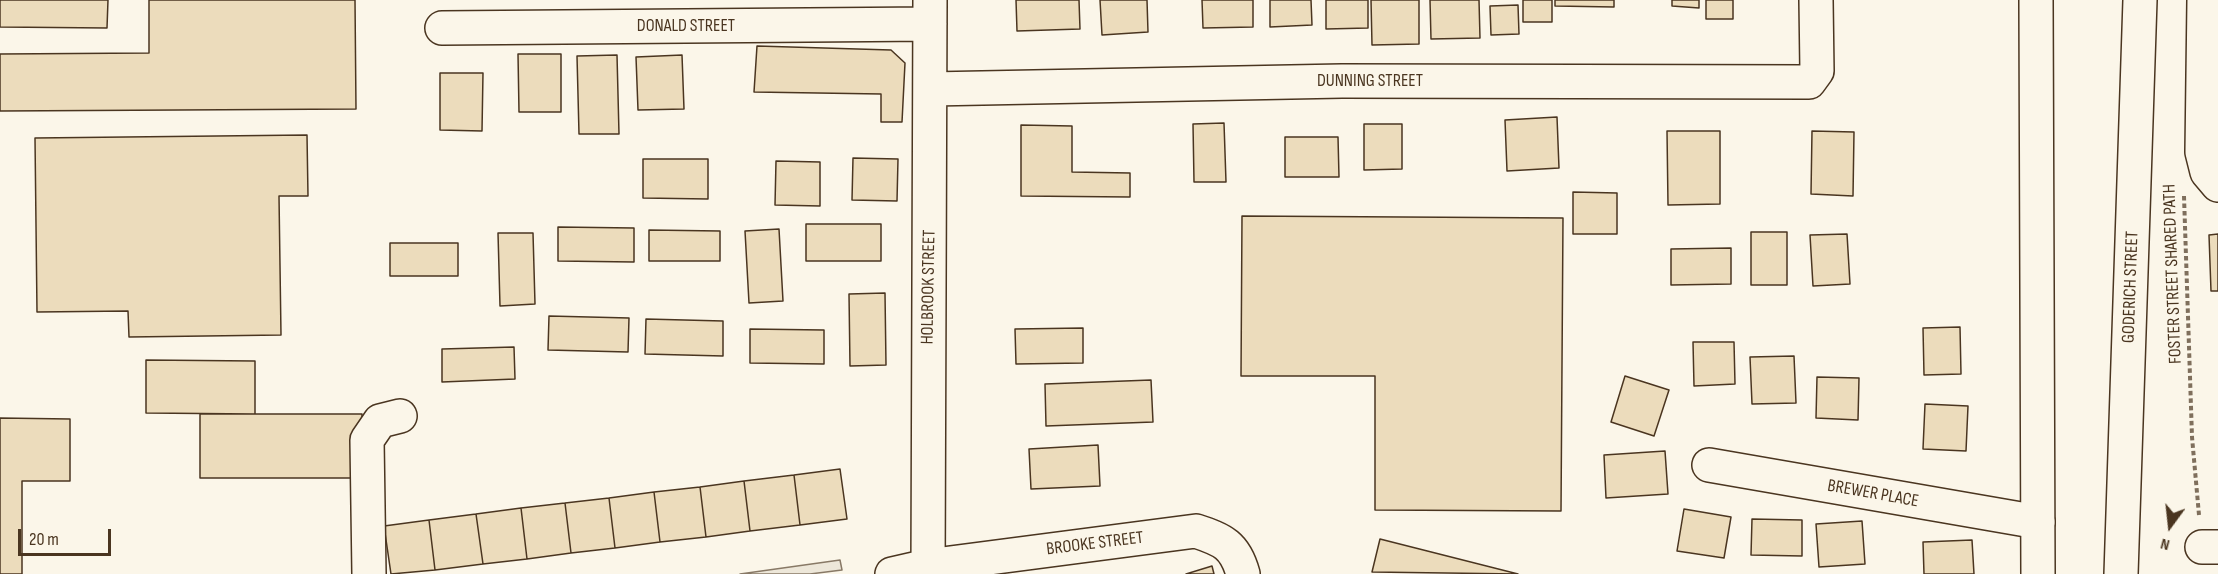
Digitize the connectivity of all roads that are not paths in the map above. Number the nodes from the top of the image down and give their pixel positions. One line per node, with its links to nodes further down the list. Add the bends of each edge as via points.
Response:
1 (1816, 0): 7 (main road, DUNNING STREET, via 1817,71 1809,82 1342,81)
2 (2036, 0): 11 (main road)
3 (2140, 0): 17 (main road, GODERICH STREET)
4 (2204, 0): 8 (main road, via 2202,152 2207,172)
5 (930, 12): 6 (main road, DONALD STREET); 7 (main road, HOLBROOK STREET)
6 (442, 28)
7 (931, 89): 12 (main road, HOLBROOK STREET)
8 (2218, 185)
9 (400, 417): 13 (main road, via 380,421 367,440)
10 (1708, 465): 11 (main road, BREWER PLACE)
11 (2038, 522): 16 (main road)
12 (927, 570): 14 (main road, BROOKE STREET); 15 (main road, BROOKE STREET, via 1196,531 1223,540 1239,561)
13 (369, 574)
14 (892, 574)
15 (1243, 574)
16 (2038, 574)
17 (2121, 574)

